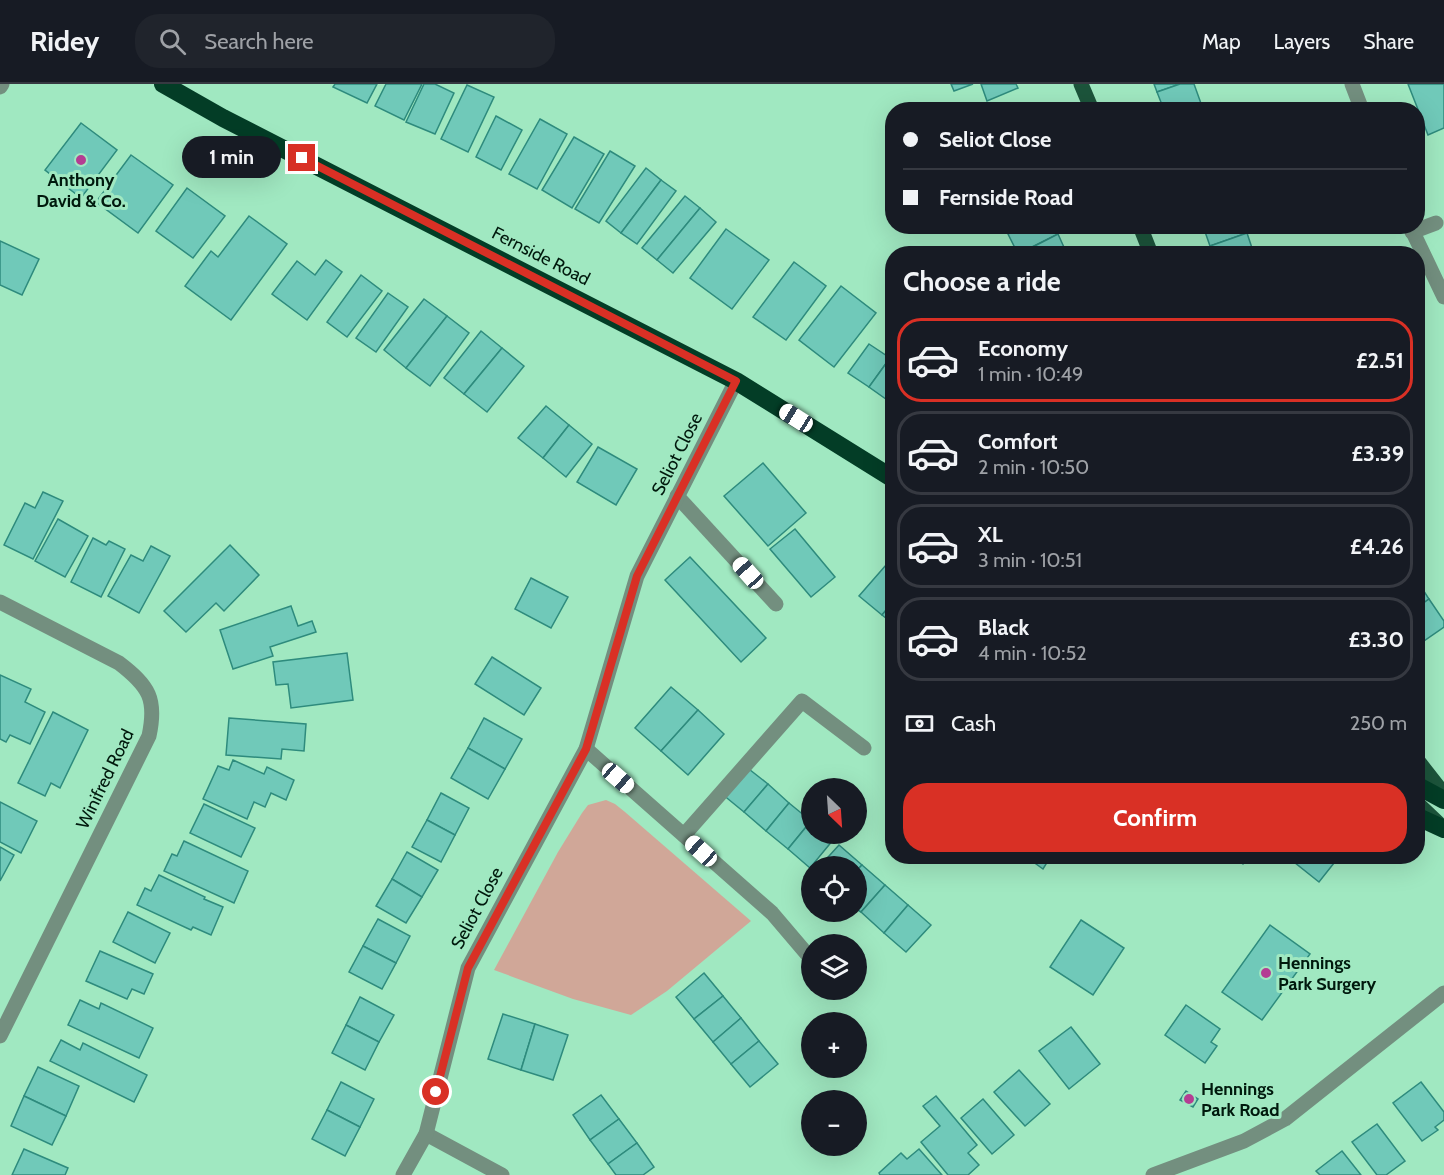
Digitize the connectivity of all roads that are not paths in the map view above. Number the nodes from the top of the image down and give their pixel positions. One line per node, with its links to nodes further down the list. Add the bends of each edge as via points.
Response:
1 (163, 84): 10 (highway, Fernside Road)
2 (1081, 84): 4 (main road)
3 (1352, 84): 5 (street)
4 (1089, 102)
5 (1359, 102)
6 (1436, 223): 7 (street)
7 (1425, 226)
8 (1425, 258): 9 (street)
9 (1444, 297)
10 (736, 381): 11 (highway, Fernside Road); 12 (street, Seliot Close)
11 (885, 474)
12 (677, 496): 14 (street); 16 (street, Seliot Close, via 637,576)
13 (0, 602): 27 (street, Winifred Road, via 135,675 146,688 153,718 149,736)
14 (776, 604)
15 (864, 748): 24 (street, via 802,701)
16 (586, 749): 24 (street); 28 (street, Seliot Close, via 468,968)
17 (1425, 770): 19 (main road)
18 (1425, 790): 20 (highway)
19 (1444, 794)
20 (1444, 800)
21 (1425, 811): 23 (main road)
22 (1425, 820): 23 (highway)
23 (1444, 829)
24 (684, 835): 25 (street, via 772,913)
25 (801, 947)
26 (1444, 993): 31 (street, via 1285,1119 1244,1141)
27 (0, 1036)
28 (426, 1134): 29 (street, Seliot Close); 30 (street)
29 (403, 1175)
30 (502, 1175)
31 (1153, 1175)

